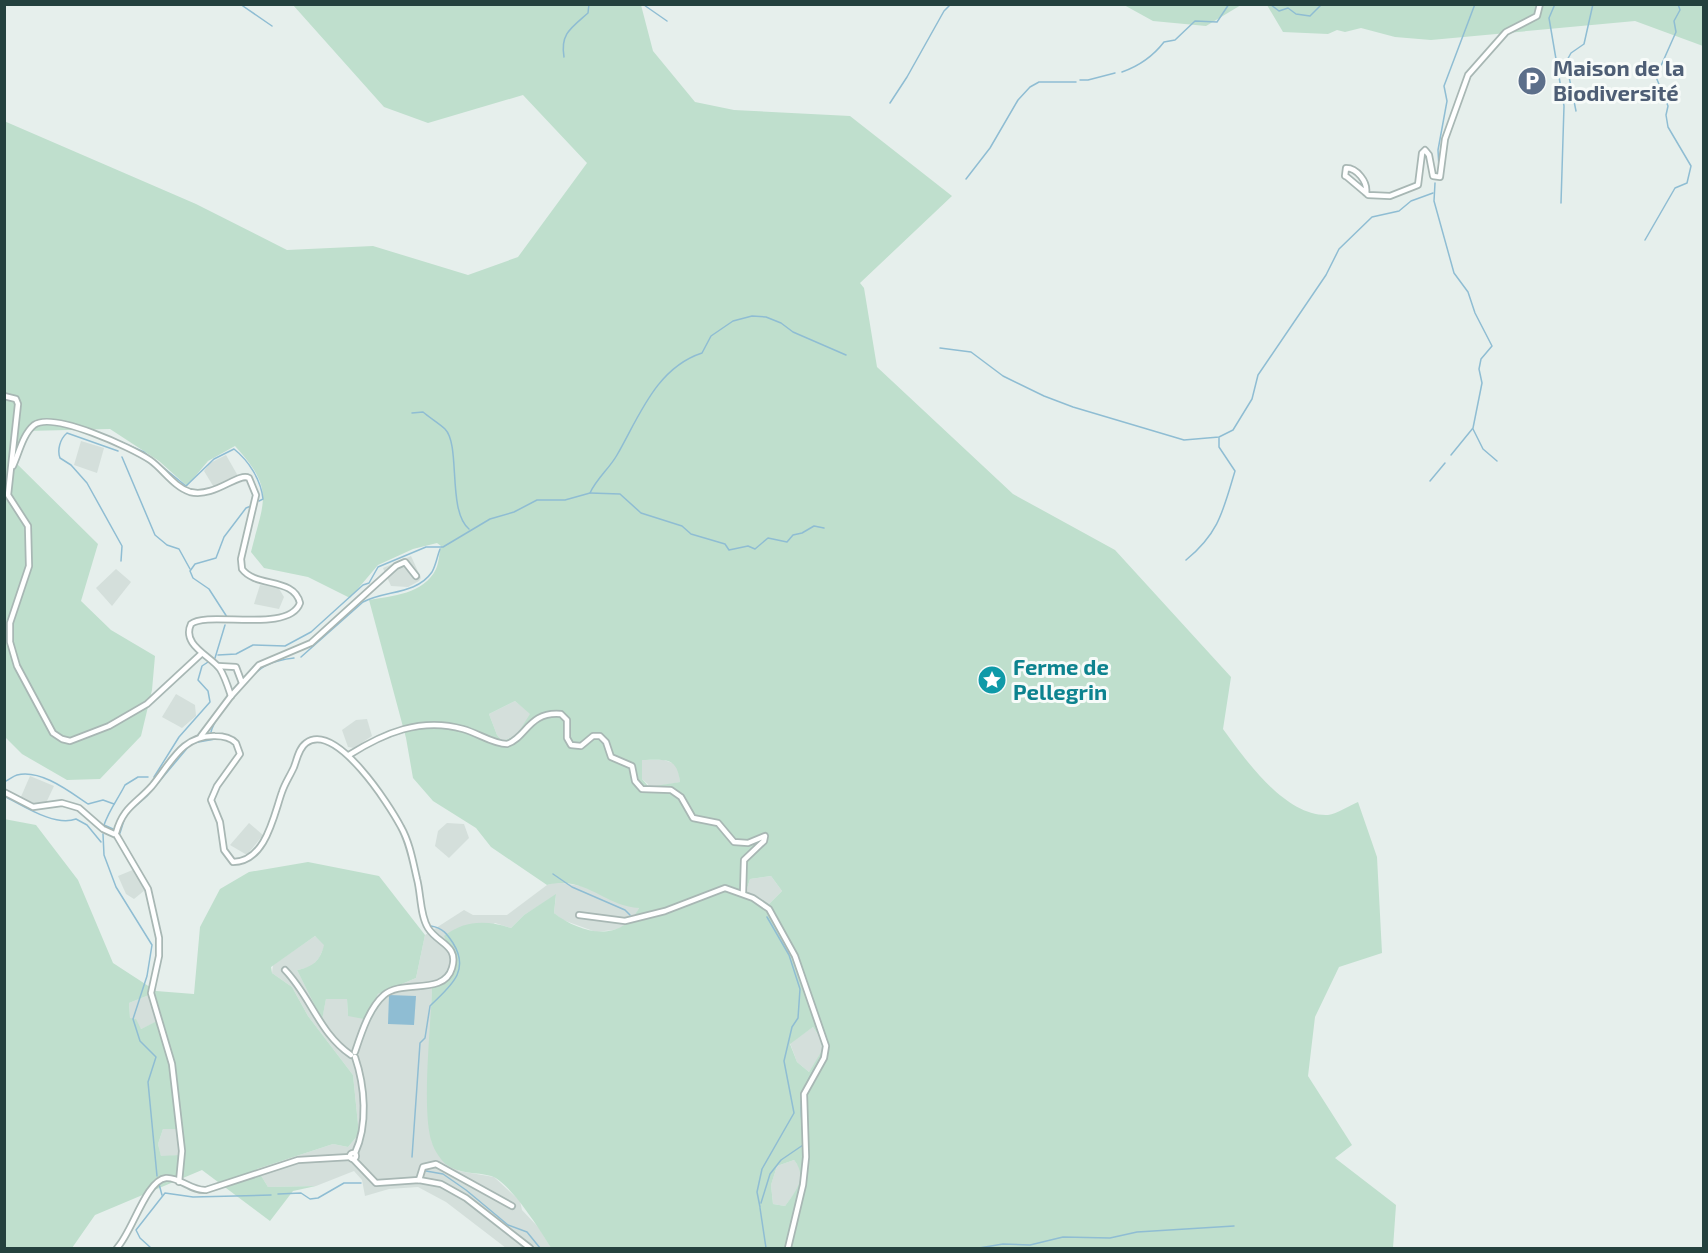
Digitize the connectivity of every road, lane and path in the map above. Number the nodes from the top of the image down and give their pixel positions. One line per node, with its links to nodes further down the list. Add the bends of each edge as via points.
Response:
1 (1540, 4): 2 (street, via 1535,18 1506,32 1468,75 1445,139 1439,178 1433,176 1429,155 1424,150 1416,187 1389,196)
2 (1366, 193): 2 (street, via 1346,176 1345,169 1351,168 1365,182)
3 (4, 396): 4 (street, via 16,399 18,404)
4 (13, 466): 6 (street, via 8,495 28,526 29,566 10,623 10,642 17,666 53,733 70,741 117,722 153,700); 6 (street, via 30,429 48,421 139,454 191,492 215,491 239,478 249,478 256,495 242,569 251,577 292,590 300,605 281,617 195,621 189,633)
5 (416, 576): 8 (street, via 405,562 396,566 311,643 261,664)
6 (201, 654): 7 (street)
7 (218, 666): 8 (street, via 236,667); 9 (street)
8 (242, 683): 9 (street)
9 (231, 696): 10 (street)
10 (201, 736): 11 (street, via 228,737 240,749 239,757 212,798 224,850 233,862 250,855 271,830 282,791 306,743 323,740); 13 (street, via 183,747 126,810)
11 (349, 755): 14 (street, via 379,736 428,725 461,728 507,744 516,741 533,722 561,714 567,720 571,745 581,746 594,735 600,736 611,757 632,766 634,780 641,788 672,790 693,818 718,823 734,842 746,843 765,836 744,860); 17 (street, via 402,827 428,928 451,949 453,958 451,972 443,981 384,995)
12 (4, 792): 13 (street, via 33,807 62,803 79,808 105,831)
13 (116, 834): 20 (street, via 148,889 158,928 159,956 151,993 172,1064 182,1151)
14 (743, 893): 15 (street, via 721,889 665,911 625,921); 24 (street, via 770,910 799,965 826,1046 824,1058 804,1094 805,1167)
15 (579, 915)
16 (285, 970): 17 (street, via 321,1026)
17 (353, 1055): 18 (street, via 360,1076 363,1130)
18 (353, 1156): 19 (street, via 376,1183); 20 (street, via 291,1161 206,1190 193,1190)
19 (419, 1180): 21 (street, via 422,1168 436,1164); 23 (street, via 436,1182 454,1191)
20 (179, 1182): 22 (street, via 168,1178 155,1183)
21 (512, 1206)
22 (117, 1248)
23 (530, 1248)
24 (788, 1248)

